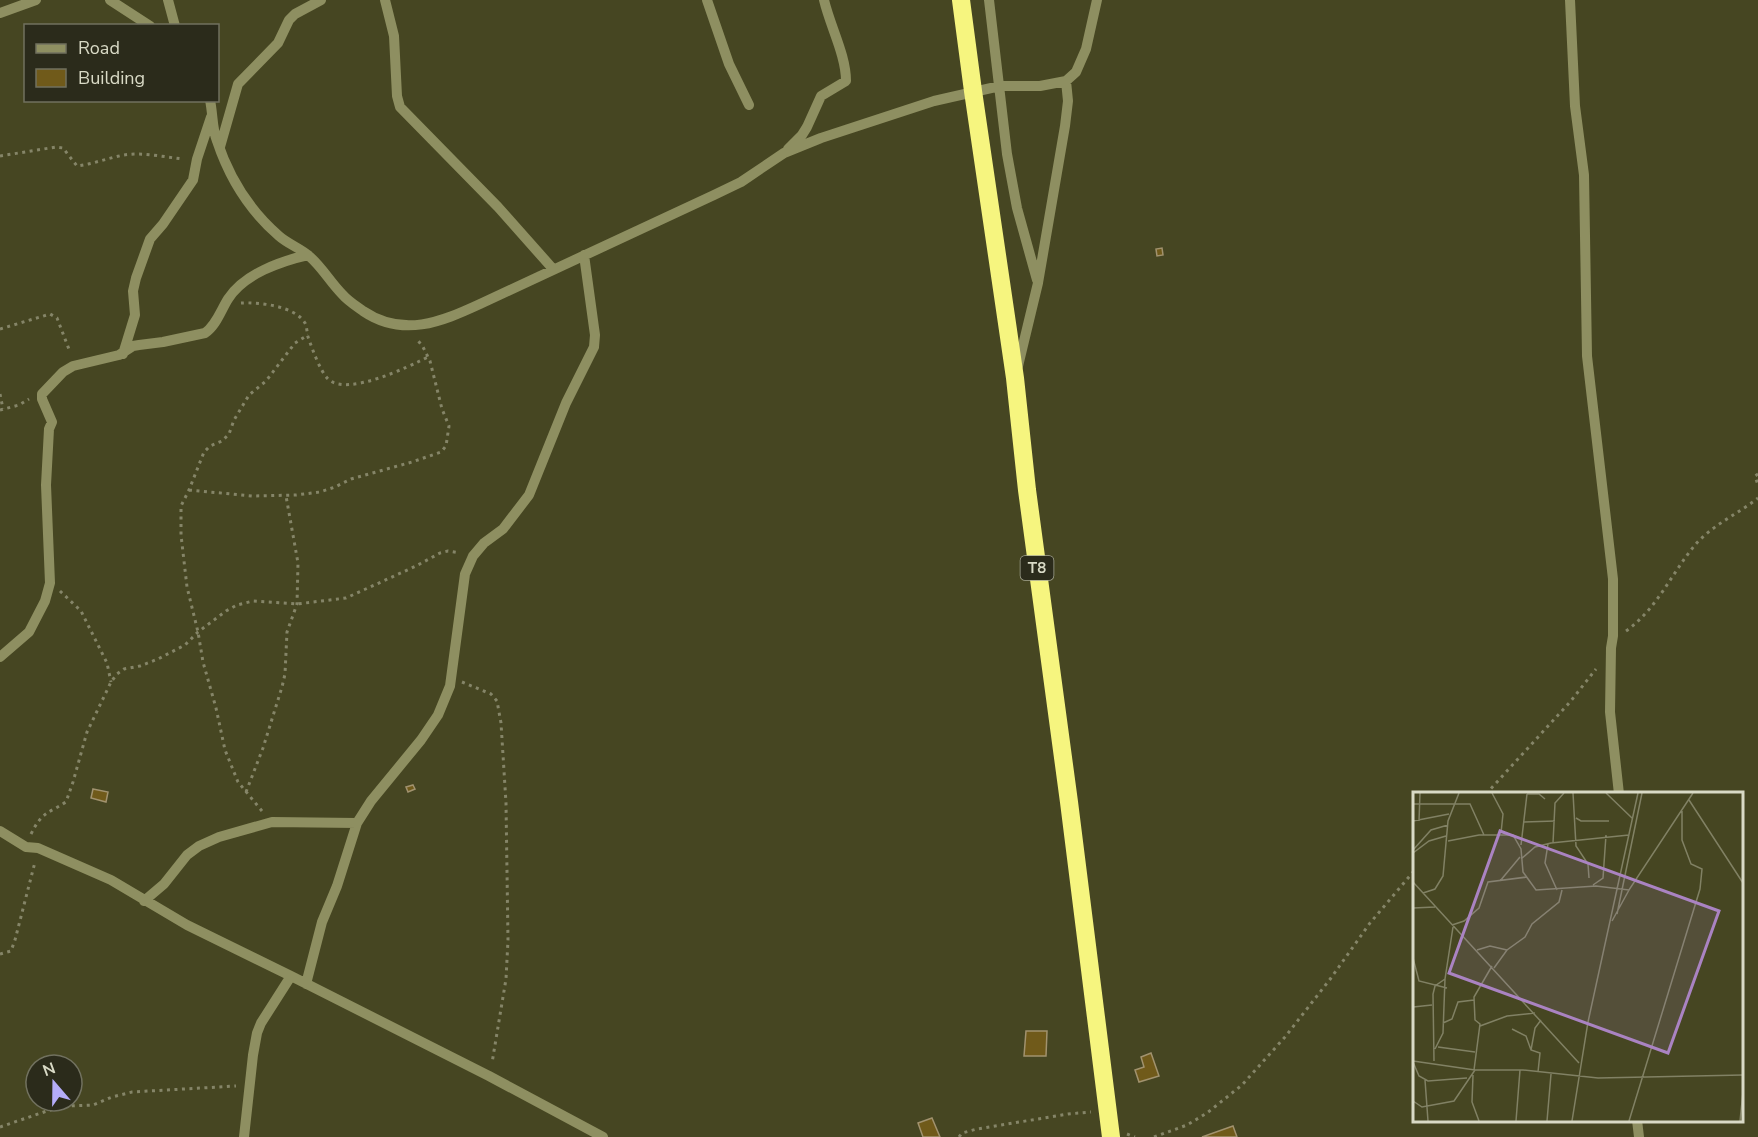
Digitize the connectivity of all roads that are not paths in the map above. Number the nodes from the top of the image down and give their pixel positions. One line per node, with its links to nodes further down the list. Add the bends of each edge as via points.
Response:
1 (36, 0): 12 (street)
2 (110, 0): 13 (street)
3 (168, 0): 14 (street)
4 (321, 0): 21 (street, via 289,20 278,43 238,84)
5 (385, 0): 25 (street, via 394,36 400,107)
6 (707, 0): 19 (street, via 729,64)
7 (824, 0): 22 (street, via 846,69 846,81 821,96 802,135)
8 (961, 0): 17 (highway, T8)
9 (989, 0): 16 (street)
10 (1097, 0): 15 (street, via 1086,48 1076,72)
11 (1569, 0): 30 (street, via 1575,106 1584,175 1587,356 1613,579 1610,712)
12 (2, 8)
13 (147, 24)
14 (174, 24)
15 (1066, 81): 16 (street, via 1041,86); 26 (street, via 1065,126)
16 (1000, 86): 17 (street); 26 (street, via 1017,208)
17 (973, 91): 22 (street); 28 (highway, T8)
18 (210, 102): 20 (street)
19 (749, 105)
20 (213, 112): 21 (street); 27 (street, via 193,180 150,239 135,278 135,315)
21 (220, 148): 23 (street, via 233,181 268,226)
22 (784, 153): 24 (street, via 741,182)
23 (308, 255): 25 (street, via 354,305 380,321 402,326 449,318); 27 (street, via 247,280 230,296 205,333 139,345)
24 (584, 255): 25 (street); 31 (street, via 594,348 566,403 529,495 503,529 473,556 465,574 452,678 438,715)
25 (553, 269)
26 (1038, 283): 28 (street)
27 (123, 354): 29 (street, via 75,365 42,394 52,422 46,485 50,583 29,632)
28 (1015, 378): 39 (highway, T8)
29 (0, 657)
30 (1619, 792)
31 (357, 823): 33 (street, via 272,822 219,837 187,855 164,884); 35 (street, via 322,922)
32 (0, 831): 33 (street, via 26,847 38,848 111,880)
33 (144, 901): 34 (street)
34 (291, 976): 35 (street); 37 (street, via 257,1033)
35 (306, 984): 38 (street)
36 (1637, 1122): 40 (street)
37 (244, 1137)
38 (603, 1137)
39 (1111, 1137)
40 (1639, 1137)

